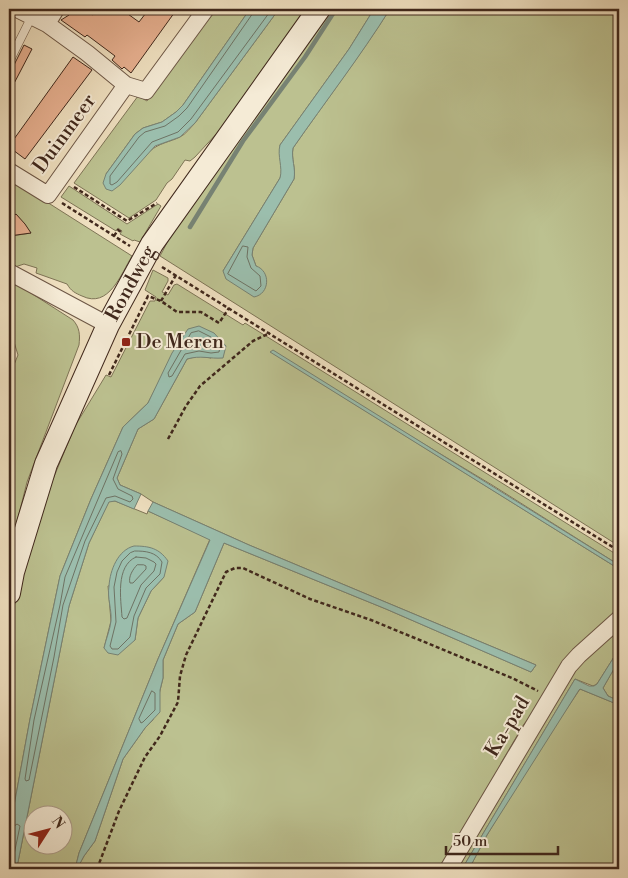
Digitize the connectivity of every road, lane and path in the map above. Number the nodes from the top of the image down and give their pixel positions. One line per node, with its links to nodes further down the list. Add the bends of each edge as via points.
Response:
1 (17, 9): 5 (street)
2 (56, 9): 6 (street)
3 (206, 9): 8 (street, via 146,90)
4 (319, 9): 21 (main road, Rondweg, via 152,244)
5 (32, 16): 6 (street); 7 (lane)
6 (47, 24): 8 (street)
7 (9, 62)
8 (126, 85): 10 (street, Duinmeer)
9 (9, 171): 11 (street, Duinmeer)
10 (60, 178): 11 (street, Duinmeer); 12 (path, via 127,221)
11 (48, 195): 14 (path)
12 (161, 200)
13 (121, 232): 14 (path, via 118,230)
14 (114, 236): 15 (path)
15 (130, 246)
16 (162, 267): 18 (path)
17 (10, 272): 21 (street)
18 (176, 275): 19 (path); 20 (path)
19 (160, 301): 20 (path, via 178,312 201,312 219,323); 23 (path, via 148,296)
20 (229, 308): 22 (path)
21 (108, 325): 26 (main road, Rondweg, via 46,464)
22 (270, 333): 24 (path, via 253,341 200,386); 25 (path)
23 (109, 375)
24 (168, 439)
25 (619, 552)
26 (9, 593)
27 (619, 619): 28 (street, Ka-pad, via 579,654)
28 (550, 697): 29 (path, via 371,620 310,599 243,568 235,568 226,572 186,655 178,702 145,757 119,811); 30 (street, Ka-pad)
29 (97, 869)
30 (448, 869)

